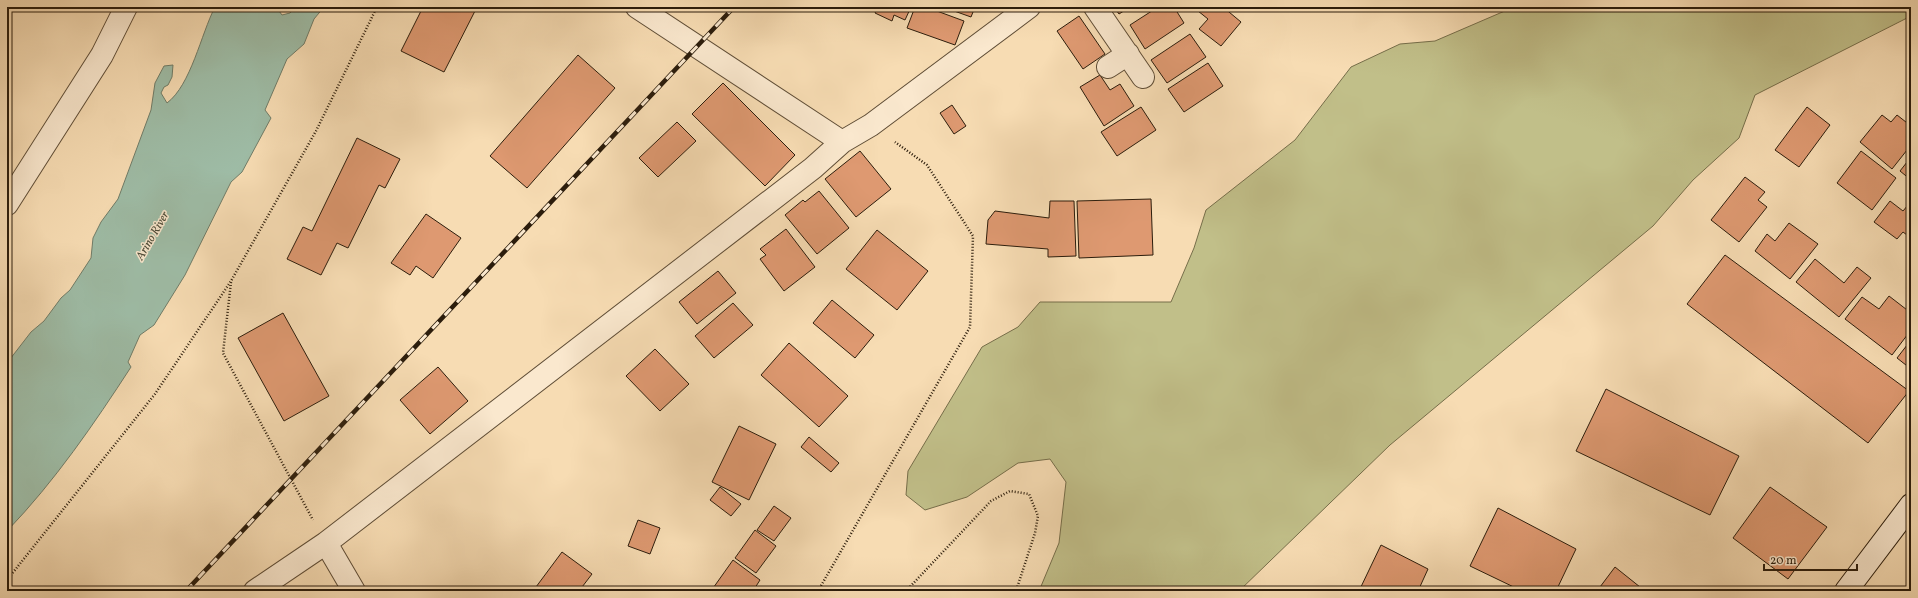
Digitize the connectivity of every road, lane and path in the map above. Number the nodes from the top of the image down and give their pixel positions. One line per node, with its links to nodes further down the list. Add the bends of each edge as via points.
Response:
1 (126, 7): 11 (street, via 102,55)
2 (377, 7): 12 (path, via 316,131)
3 (638, 7): 10 (street)
4 (1029, 7): 9 (street)
5 (1095, 7): 6 (street)
6 (1128, 54): 7 (street); 8 (street)
7 (1108, 68)
8 (1143, 77)
9 (871, 124): 10 (street); 18 (path, via 927,165 973,236 970,327)
10 (842, 142): 14 (street, via 813,168)
11 (7, 204)
12 (231, 281): 14 (path, via 223,354); 15 (path, via 155,394)
13 (1911, 505): 21 (street)
14 (326, 543): 16 (street); 17 (street)
15 (7, 580)
16 (255, 591)
17 (354, 591)
18 (818, 591)
19 (906, 591): 20 (path, via 991,501 1010,492 1030,494 1038,516)
20 (1016, 591)
21 (1846, 591)

